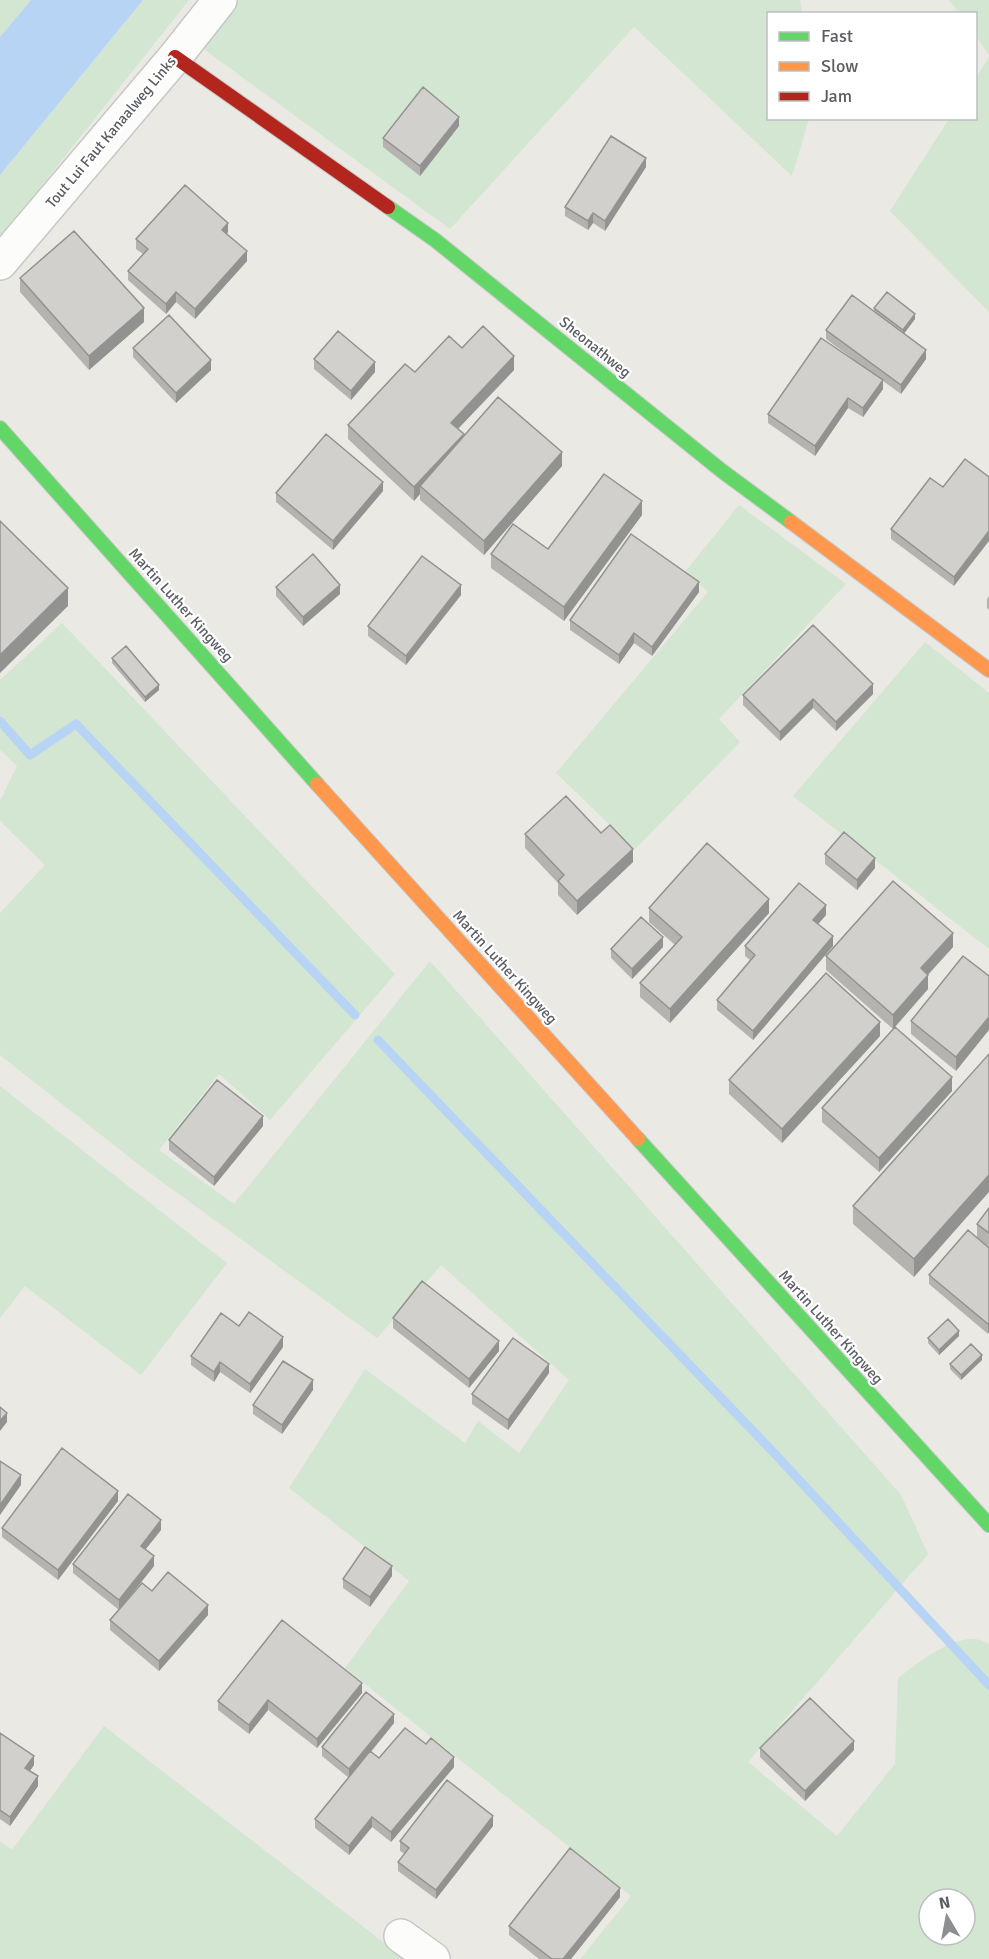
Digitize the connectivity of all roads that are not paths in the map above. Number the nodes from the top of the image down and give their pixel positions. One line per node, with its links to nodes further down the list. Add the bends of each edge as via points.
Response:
1 (220, 0): 2 (street, Tout Lui Faut Kanaalweg Links)
2 (175, 57): 3 (street, Tout Lui Faut Kanaalweg Links); 5 (main road, Sheonathweg, via 435,240 722,471)
3 (0, 263)
4 (0, 428): 6 (main road, Martin Luther Kingweg, via 445,927)
5 (989, 670)
6 (989, 1525)
7 (401, 1936): 8 (street)
8 (433, 1959)

